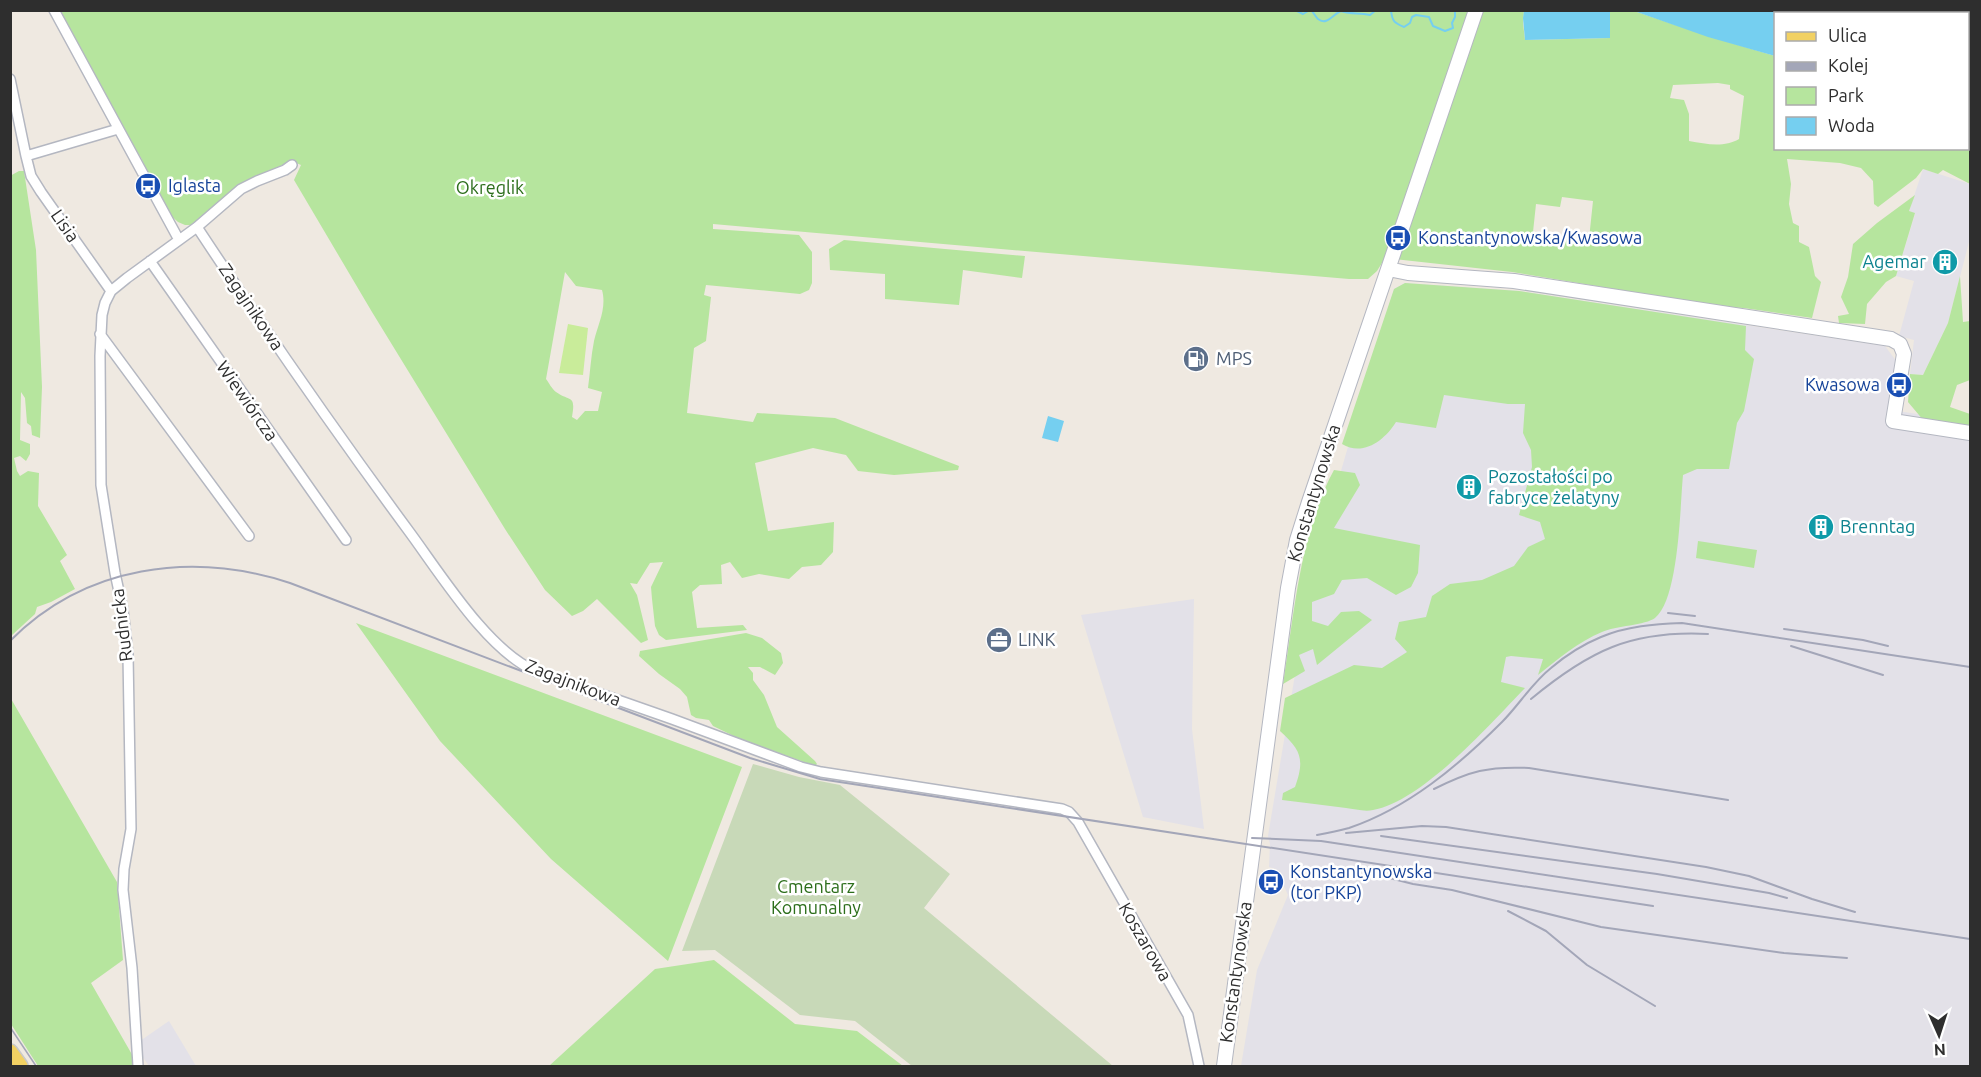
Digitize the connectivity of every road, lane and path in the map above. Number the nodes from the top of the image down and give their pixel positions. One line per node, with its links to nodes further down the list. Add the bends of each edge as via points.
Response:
1 (54, 10): 4 (street)
2 (1476, 10): 10 (main road, Konstantynowska)
3 (10, 79): 5 (street, Lisia)
4 (118, 129): 5 (street); 8 (street)
5 (26, 156): 11 (street, Lisia, via 31,176 41,192)
6 (292, 165): 7 (street, via 241,189)
7 (196, 227): 8 (street); 16 (street, Zagajnikowa, via 345,444 440,573 492,639 518,662 801,767 1062,809)
8 (179, 240): 9 (street)
9 (150, 261): 11 (street); 15 (street, Wiewiórcza)
10 (1388, 268): 13 (main road, via 1514,281 1891,339 1900,344 1904,354 1893,421); 21 (main road, Konstantynowska, via 1293,561)
11 (111, 291): 12 (street, Rudnicka, via 103,309)
12 (100, 334): 14 (street); 19 (street, Rudnicka, via 101,485 128,655 131,829 123,890)
13 (1971, 433)
14 (249, 536)
15 (346, 540)
16 (1078, 822): 20 (street, Koszarowa, via 1188,1016)
17 (10, 1052): 18 (main road)
18 (20, 1066)
19 (138, 1066)
20 (1199, 1066)
21 (1224, 1066)

